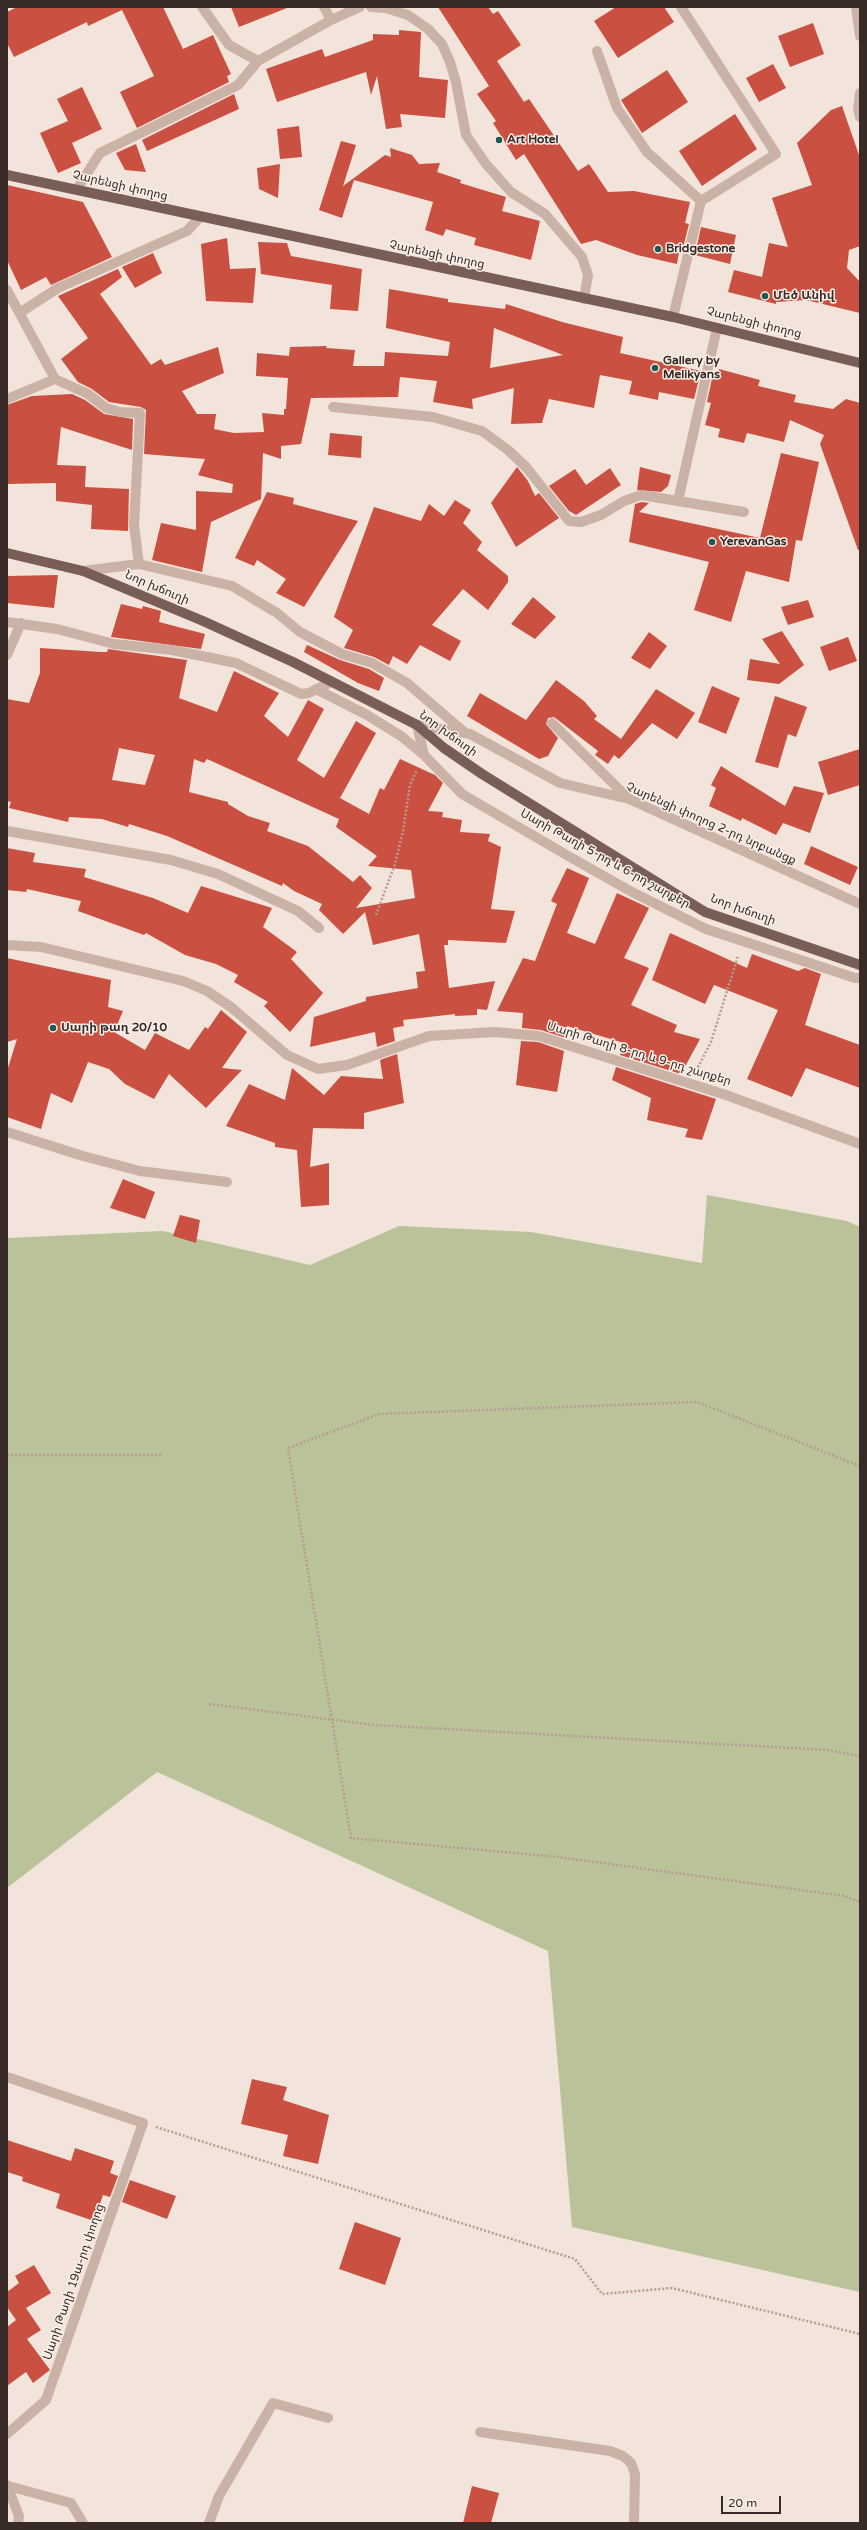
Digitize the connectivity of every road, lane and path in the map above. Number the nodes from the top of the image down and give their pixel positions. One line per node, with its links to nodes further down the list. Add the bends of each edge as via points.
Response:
1 (202, 7): 10 (street, via 229,45)
2 (324, 7): 7 (street)
3 (360, 7): 7 (street)
4 (371, 7): 18 (street, via 386,8 408,15 428,28 442,44 454,75 466,135 486,164 511,192 545,214 582,257 588,275)
5 (681, 7): 15 (street, via 776,154)
6 (856, 7): 8 (street)
7 (331, 20): 10 (street)
8 (860, 36)
9 (597, 51): 15 (street, via 617,108 647,152)
10 (258, 61): 14 (street, via 238,85 100,153)
11 (860, 93): 12 (street)
12 (859, 111)
13 (7, 175): 14 (main road, Չարենցի փողոց)
14 (76, 190): 16 (main road, Չարենցի փողոց)
15 (701, 201): 20 (street)
16 (199, 218): 18 (main road, Չարենցի փողոց); 19 (street, via 187,231 58,288)
17 (7, 290): 19 (street)
18 (584, 299): 20 (main road, Չարենցի փողոց)
19 (21, 312): 23 (street)
20 (673, 317): 21 (main road, Չարենցի փողոց)
21 (717, 328): 22 (main road, Չարենցի փողոց); 26 (street)
22 (860, 363)
23 (55, 379): 24 (street); 29 (street, via 88,394 106,408 140,413 134,525)
24 (7, 398)
25 (333, 407): 26 (street, via 433,417 482,431 526,467 569,521 581,522 601,515 624,501 641,495)
26 (678, 501): 27 (street)
27 (744, 512)
28 (7, 553): 30 (main road, Նոր խճուղի)
29 (139, 564): 30 (street); 38 (street, via 215,581 249,594 300,632 342,654 372,663 407,683)
30 (84, 571): 34 (main road, Նոր խճուղի, via 203,621)
31 (7, 622): 32 (street)
32 (20, 623): 33 (street); 35 (street, via 114,644 172,650 236,663 300,694)
33 (7, 655)
34 (331, 682): 35 (street); 37 (main road, Նոր խճուղի)
35 (316, 689): 39 (street, Սարի Թաղի 5-րդ և 6-րդ շարքեր, via 372,718)
36 (552, 723): 40 (street)
37 (417, 725): 38 (street, Չարենցի փողոց 2-րդ նրբանցք); 39 (street); 47 (main road, Նոր խճուղի, via 444,748 482,774 705,912)
38 (463, 731): 40 (street, Չարենցի փողոց 2-րդ նրբանցք, via 560,783)
39 (424, 755): 43 (path, via 410,786 395,864); 45 (street, Սարի Թաղի 5-րդ և 6-րդ շարքեր, via 469,798 632,892 706,929)
40 (629, 799): 42 (street, Չարենցի փողոց 2-րդ նրբանցք)
41 (7, 831): 44 (street, via 171,860 218,874 298,911)
42 (860, 904)
43 (376, 915)
44 (319, 928)
45 (742, 942): 48 (street, Սարի Թաղի 5-րդ և 6-րդ շարքեր); 49 (path, via 711,1042)
46 (7, 945): 49 (street, Սարի Թաղի 8-րդ և 9-րդ շարքեր, via 41,947 183,981 207,991 231,1007 287,1055 318,1069 347,1065 429,1036 494,1032 549,1038)
47 (860, 965)
48 (860, 978)
49 (690, 1083): 51 (street, Սարի Թաղի 8-րդ և 9-րդ շարքեր, via 827,1130)
50 (7, 1132): 52 (street, via 140,1171)
51 (860, 1144)
52 (227, 1182)
53 (7, 1455): 54 (path)
54 (161, 1455)
55 (860, 1466): 57 (path, via 697,1402 379,1414 288,1448)
56 (209, 1704): 57 (path)
57 (332, 1719): 58 (path, via 374,1725 828,1750); 59 (path, via 351,1838 558,1857 845,1896)
58 (860, 1756)
59 (860, 1902)
60 (7, 2077): 61 (street)
61 (143, 2123): 62 (path, via 576,2259 602,2294 672,2288); 65 (street, Սարի Թաղի 19ա-րդ փողոց, via 46,2400)
62 (860, 2334)
63 (328, 2418): 69 (street, via 273,2403 219,2496)
64 (480, 2432): 70 (street, via 610,2451 624,2456 631,2463 635,2474)
65 (7, 2434)
66 (7, 2486): 67 (street, via 19,2516); 68 (street, via 71,2503)
67 (18, 2523)
68 (83, 2523)
69 (209, 2523)
70 (634, 2523)

